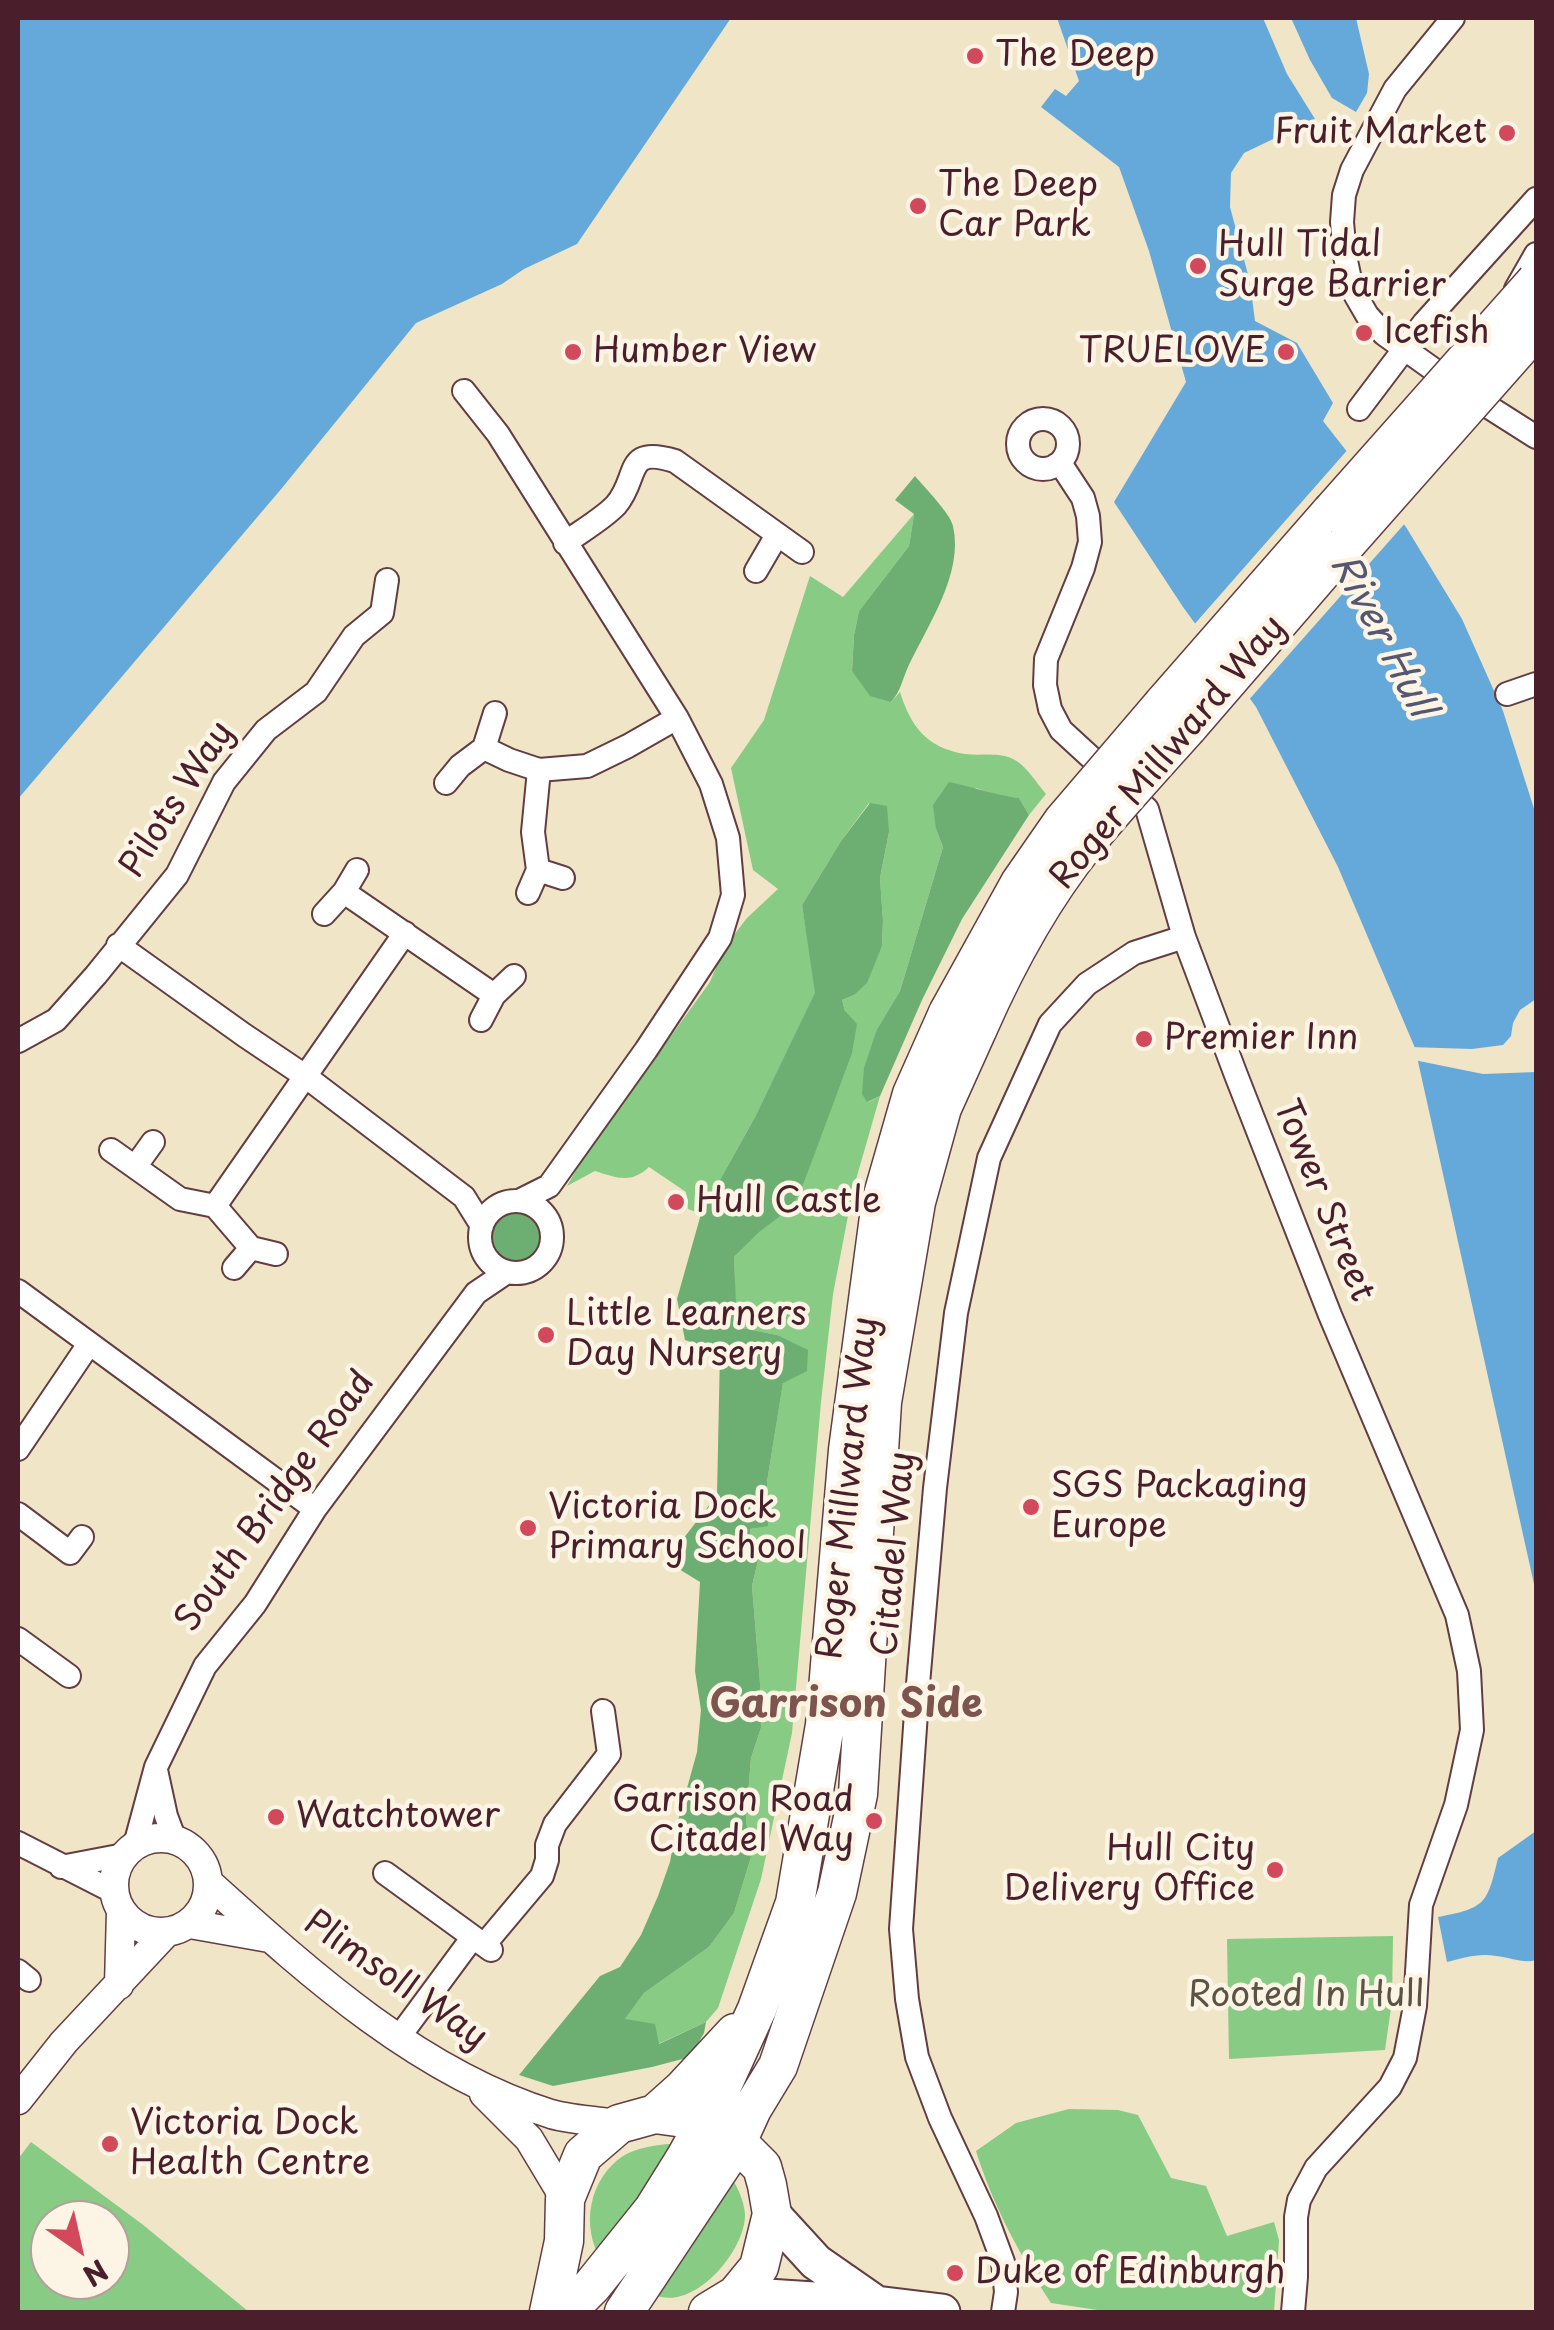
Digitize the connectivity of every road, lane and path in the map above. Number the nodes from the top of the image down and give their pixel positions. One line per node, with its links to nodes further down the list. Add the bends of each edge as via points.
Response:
1 (1453, 18): 7 (street, via 1395,89 1344,195 1344,256 1352,289 1384,334)
2 (1536, 199): 7 (street)
3 (1536, 254): 6 (street, bridge)
4 (1536, 281): 6 (highway, Roger Millward Way, bridge)
5 (1536, 329): 36 (highway, Roger Millward Way, bridge, via 1086,843)
6 (1488, 334): 36 (highway, Roger Millward Way, bridge, via 1063,821 1020,882)
7 (1404, 348): 9 (street); 10 (street)
8 (464, 391): 13 (street)
9 (1359, 410)
10 (1536, 437)
11 (1056, 465): 31 (street, Tower Street, via 1083,498 1090,542 1046,659 1050,709 1061,730 1147,809)
12 (777, 535): 13 (street, via 675,461 645,456 617,504); 14 (street); 15 (street)
13 (565, 543): 20 (street)
14 (802, 552)
15 (756, 571)
16 (387, 580): 32 (street, Pilots Way, via 390,622 354,636 316,692 266,730 224,782 176,876)
17 (1536, 684): 18 (street)
18 (1507, 694)
19 (495, 713): 21 (street)
20 (677, 718): 22 (street, via 587,766); 42 (street, via 711,784 728,838 733,895 720,938)
21 (484, 748): 22 (street); 23 (street)
22 (539, 770): 25 (street, via 533,832)
23 (446, 783)
24 (357, 870): 27 (street)
25 (538, 870): 26 (street); 28 (street)
26 (563, 878)
27 (344, 892): 29 (street); 30 (street)
28 (528, 894)
29 (324, 914)
30 (405, 934): 34 (street); 38 (street)
31 (1184, 938): 90 (street, Citadel Way, via 1134,953 1087,984 1050,1024 990,1158 956,1313 935,1488 901,1929 917,2057 1003,2262); 91 (street, Tower Street, via 1456,1615 1469,1670 1472,1730 1456,1804 1421,1905 1405,2058 1390,2087 1316,2168 1299,2200)
32 (118, 945): 37 (street, Pilots Way, via 56,1020); 38 (street)
33 (514, 976): 34 (street)
34 (494, 994): 35 (street)
35 (480, 1020)
36 (963, 1021): 74 (highway, Roger Millward Way, via 912,1094 881,1202 848,1450 825,1725 795,1902); 79 (highway, Roger Millward Way, via 916,1202 882,1402 858,1794 837,1893 778,2066 770,2133)
37 (18, 1040)
38 (305, 1076): 43 (street); 45 (street)
39 (153, 1142): 41 (street)
40 (111, 1150): 41 (street)
41 (135, 1166): 45 (street, via 180,1199)
42 (549, 1186): 44 (street); 46 (street)
43 (464, 1197): 44 (street); 47 (street)
44 (513, 1202): 46 (street, via 530,1204); 47 (street, via 487,1216)
45 (215, 1206): 48 (street)
46 (548, 1220): 51 (street, via 552,1243 541,1264)
47 (482, 1238): 51 (street, via 488,1260); 53 (street, South Bridge Road)
48 (251, 1248): 49 (street); 50 (street)
49 (276, 1254)
50 (234, 1268)
51 (508, 1272): 53 (street, South Bridge Road)
52 (18, 1291): 54 (street)
53 (476, 1293): 56 (street, South Bridge Road)
54 (89, 1344): 55 (street); 56 (street)
55 (18, 1449)
56 (315, 1509): 62 (street, South Bridge Road, via 255,1604 205,1666)
57 (18, 1514): 58 (street, via 70,1553)
58 (82, 1538)
59 (18, 1639): 60 (street)
60 (69, 1676)
61 (602, 1711): 72 (street, via 609,1754 556,1824 542,1876)
62 (156, 1766): 63 (street); 65 (street, South Bridge Road)
63 (175, 1840): 65 (street, via 148,1840); 68 (street, via 199,1856)
64 (18, 1843): 66 (street)
65 (130, 1850): 66 (street); 69 (street, via 114,1879)
66 (61, 1867): 69 (street)
67 (386, 1873): 72 (street)
68 (209, 1883): 70 (street, via 200,1912); 71 (street, Plimsoll Way)
69 (118, 1902): 70 (street, via 140,1928); 73 (street)
70 (178, 1928): 71 (street, Plimsoll Way); 73 (street)
71 (270, 1938): 75 (street, Plimsoll Way)
72 (484, 1945): 75 (street)
73 (119, 1985): 77 (street)
74 (758, 2009): 78 (highway, Roger Millward Way, via 683,2089); 79 (highway, Roger Millward Way)
75 (399, 2037): 76 (street, Plimsoll Way)
76 (476, 2085): 78 (street, Plimsoll Way, via 554,2115); 80 (street, Plimsoll Way, via 529,2139)
77 (18, 2100)
78 (637, 2119): 79 (highway); 80 (highway, Roger Millward Way, via 584,2155)
79 (735, 2143): 81 (highway); 83 (highway, Roger Millward Way, via 654,2210); 86 (highway, Roger Millward Way)
80 (565, 2199): 82 (highway)
81 (772, 2214): 84 (highway, via 759,2267); 85 (main road, via 816,2262)
82 (564, 2241): 83 (highway); 87 (highway)
83 (592, 2286): 86 (highway); 88 (highway, Roger Millward Way)
84 (722, 2304): 85 (main road)
85 (876, 2304): 89 (main road)
86 (629, 2311)
87 (550, 2312)
88 (566, 2312)
89 (942, 2312)
90 (1003, 2312)
91 (1293, 2312)

